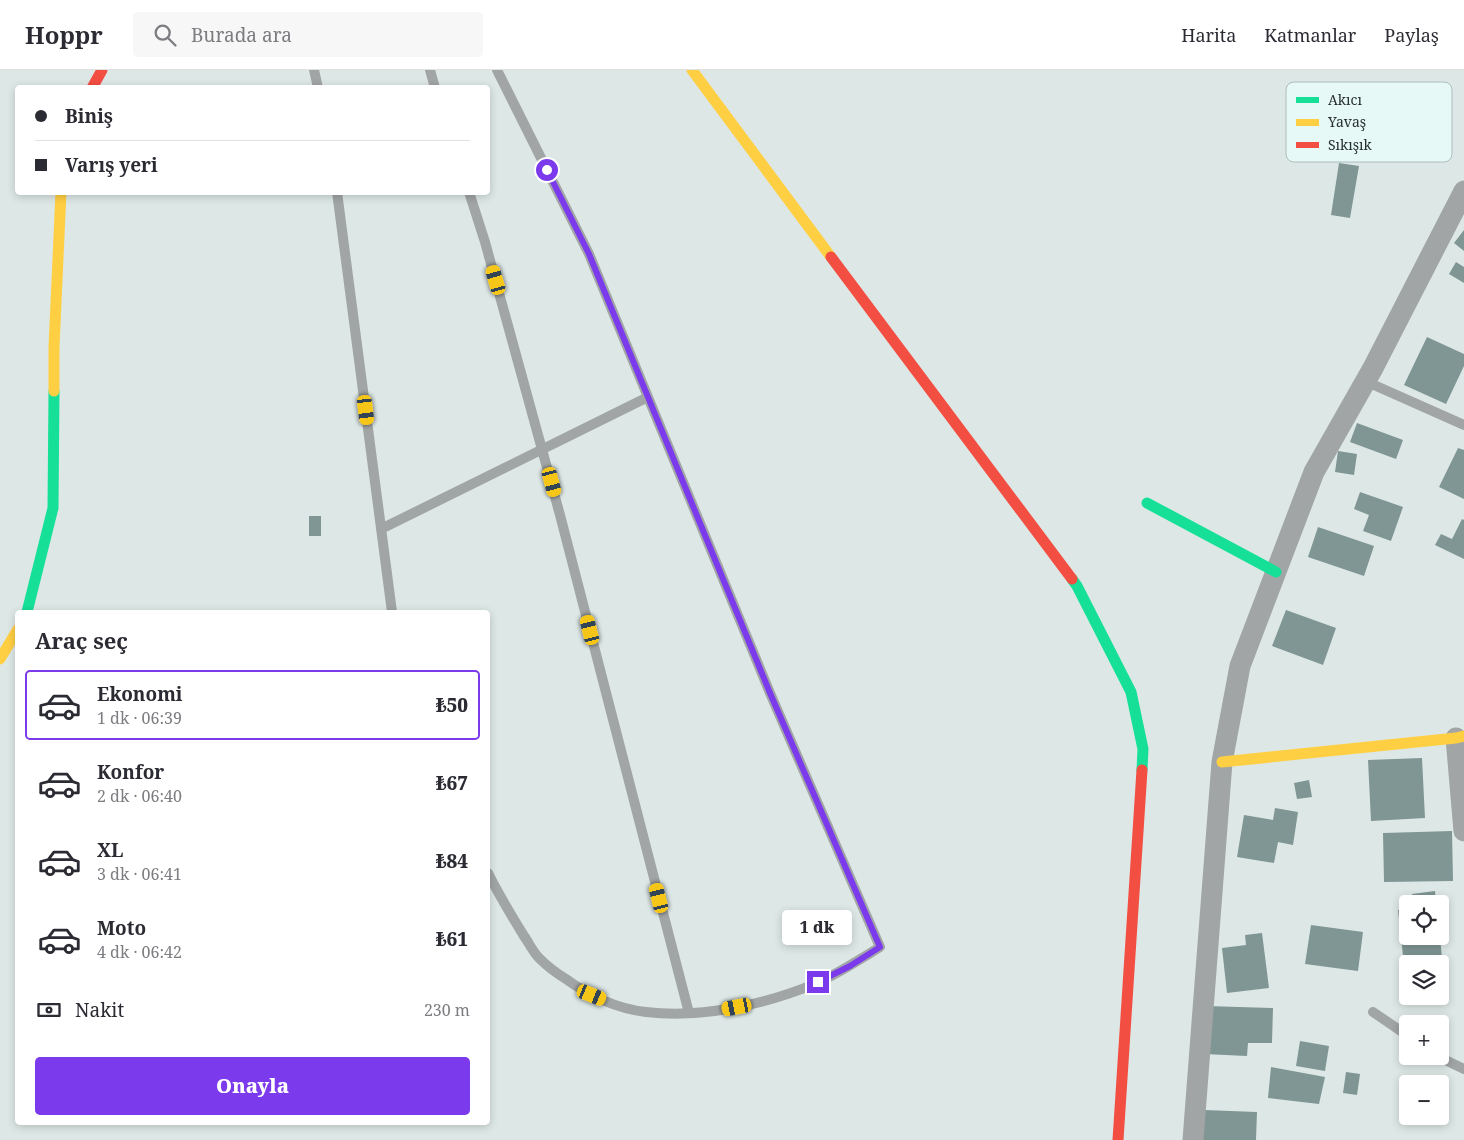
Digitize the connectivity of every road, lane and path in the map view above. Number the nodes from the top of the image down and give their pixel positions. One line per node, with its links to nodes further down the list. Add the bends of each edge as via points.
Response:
1 (102, 70): 6 (street)
2 (314, 70): 7 (lane)
3 (430, 70): 8 (lane)
4 (497, 70): 14 (lane, via 589,254)
5 (692, 70): 33 (street, via 1077,586 1131,692 1143,749)
6 (94, 85)
7 (317, 85)
8 (434, 85)
9 (1464, 191): 13 (street)
10 (60, 195): 20 (street, via 54,347 53,508)
11 (338, 195): 18 (lane)
12 (470, 195): 16 (lane)
13 (1365, 381): 15 (lane); 19 (street, via 1314,472)
14 (648, 397): 16 (lane); 29 (lane, via 770,693 880,947 850,966 785,995 754,1004)
15 (1464, 425)
16 (543, 449): 18 (lane); 29 (lane)
17 (1146, 503): 19 (street)
18 (381, 529): 21 (lane)
19 (1276, 572): 25 (street, via 1240,666)
20 (28, 610)
21 (392, 610)
22 (15, 634): 23 (street)
23 (0, 659)
24 (1460, 737): 25 (street); 26 (street)
25 (1222, 762): 34 (street)
26 (1464, 831)
27 (490, 877): 29 (lane, via 538,957 567,980 618,1006 667,1014)
28 (1374, 1012): 30 (lane)
29 (688, 1013)
30 (1399, 1030)
31 (1449, 1062): 32 (lane)
32 (1464, 1069)
33 (1118, 1140)
34 (1193, 1140)

